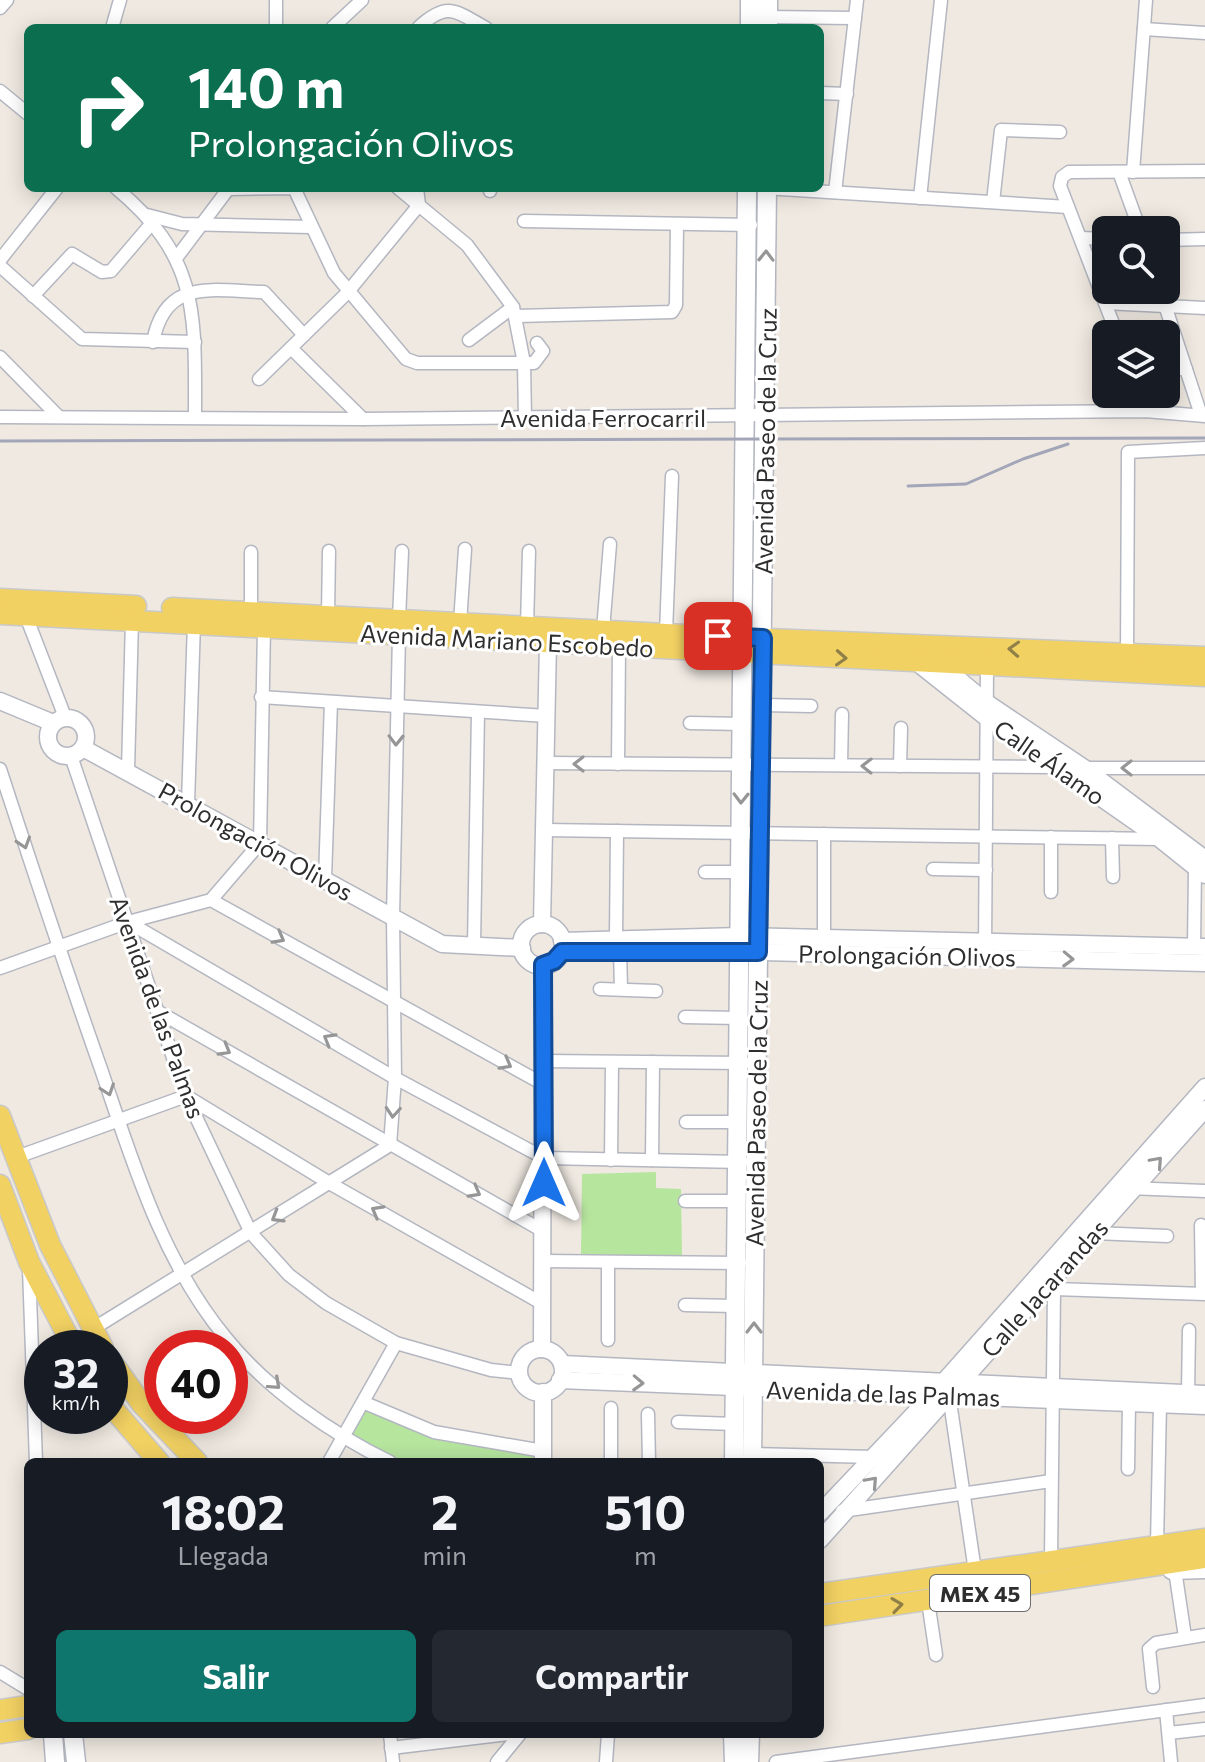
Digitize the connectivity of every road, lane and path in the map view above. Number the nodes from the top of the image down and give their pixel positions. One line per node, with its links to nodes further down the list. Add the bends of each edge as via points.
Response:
1 (7, 0): 8 (street)
2 (120, 0): 11 (street)
3 (276, 0): 12 (street)
4 (362, 0): 13 (street)
5 (857, 0): 10 (street)
6 (941, 0): 36 (street)
7 (1146, 0): 16 (street)
8 (0, 8)
9 (759, 15): 10 (street)
10 (855, 18): 20 (street)
11 (113, 24)
12 (276, 24)
13 (336, 24)
14 (422, 24): 15 (street, via 435,13 453,9)
15 (479, 24)
16 (1144, 29): 17 (street); 25 (street)
17 (1205, 33)
18 (0, 91): 21 (street)
19 (824, 93): 20 (street)
20 (847, 94): 35 (street)
21 (24, 111)
22 (1060, 132): 37 (street, via 1001,130)
23 (1205, 171): 25 (street)
24 (1119, 172): 25 (street); 39 (street, via 1069,172 1060,186); 40 (street)
25 (1133, 172)
26 (824, 191): 35 (street)
27 (54, 192): 53 (street)
28 (120, 192): 41 (street)
29 (225, 192): 43 (street)
30 (296, 192): 47 (street)
31 (403, 192): 38 (street)
32 (417, 192): 38 (street)
33 (747, 192): 45 (main road, Avenida Paseo de la Cruz)
34 (766, 192): 46 (main road, Avenida Paseo de la Cruz)
35 (835, 192): 36 (street)
36 (920, 198): 37 (street)
37 (993, 202): 39 (street)
38 (419, 205): 56 (street); 61 (street, via 467,245)
39 (1068, 207): 48 (street)
40 (1135, 216)
41 (150, 219): 43 (street); 52 (street); 57 (street, via 111,271 102,272 72,254)
42 (524, 221): 44 (street)
43 (202, 224): 47 (street); 52 (street)
44 (677, 224): 45 (street); 61 (street, via 672,312)
45 (747, 225): 46 (street); 78 (main road, Avenida Paseo de la Cruz)
46 (767, 225): 75 (main road, Avenida Paseo de la Cruz, one-way to 46)
47 (311, 227): 56 (street)
48 (1081, 238): 49 (street); 54 (street)
49 (1092, 238)
50 (1205, 239): 51 (street)
51 (1180, 240)
52 (177, 257): 55 (street)
53 (0, 263): 57 (street)
54 (1092, 268)
55 (189, 290): 62 (street, via 264,292); 64 (street, via 163,313); 65 (street)
56 (347, 293): 62 (street); 69 (street, via 406,359)
57 (33, 296): 64 (street, via 82,339)
58 (1125, 304): 59 (street)
59 (1166, 306): 60 (street); 71 (street)
60 (1205, 308)
61 (515, 312): 63 (street); 69 (street)
62 (304, 335): 67 (street)
63 (469, 340)
64 (153, 342): 65 (street)
65 (195, 342): 77 (street)
66 (537, 343): 69 (street, via 542,357)
67 (291, 348): 72 (street); 82 (street)
68 (0, 357): 76 (street)
69 (524, 363): 81 (street)
70 (1180, 369): 71 (street)
71 (1186, 369): 79 (street)
72 (259, 379)
73 (1144, 408): 74 (street)
74 (1145, 411): 75 (street, Avenida Ferrocarril); 79 (street, Avenida Ferrocarril)
75 (765, 413): 78 (street, Avenida Ferrocarril); 106 (main road, Avenida Paseo de la Cruz)
76 (57, 415): 77 (street, Avenida Ferrocarril); 80 (street, Avenida Ferrocarril)
77 (195, 416): 82 (street, Avenida Ferrocarril)
78 (744, 416): 81 (street, Avenida Ferrocarril); 106 (main road, Avenida Paseo de la Cruz)
79 (1203, 416)
80 (0, 417)
81 (525, 418): 82 (street, Avenida Ferrocarril)
82 (363, 419)
83 (1205, 448): 110 (street, via 1128,452)
84 (672, 476): 104 (street)
85 (610, 544): 103 (street)
86 (465, 549): 99 (street)
87 (329, 551): 96 (street)
88 (402, 551): 102 (street)
89 (529, 551): 100 (street)
90 (251, 552): 94 (street)
91 (0, 588): 93 (main road, via 95,593)
92 (0, 599): 93 (main road, Avenida Mariano Escobedo)
93 (123, 608): 97 (main road, Avenida Mariano Escobedo); 98 (main road, Avenida Mariano Escobedo); 139 (street)
94 (251, 610): 96 (main road, Avenida Mariano Escobedo); 98 (main road, Avenida Mariano Escobedo)
95 (0, 614): 97 (main road, Avenida Mariano Escobedo)
96 (328, 615): 102 (main road, Avenida Mariano Escobedo)
97 (26, 616): 124 (street)
98 (205, 618): 101 (main road, Avenida Mariano Escobedo); 140 (street)
99 (460, 623): 100 (main road, Avenida Mariano Escobedo); 102 (main road, Avenida Mariano Escobedo)
100 (527, 626): 103 (main road, Avenida Mariano Escobedo)
101 (264, 627): 102 (main road, Avenida Mariano Escobedo); 114 (street)
102 (399, 627): 105 (main road, Avenida Mariano Escobedo); 119 (street)
103 (603, 630): 104 (main road, Avenida Mariano Escobedo)
104 (666, 633): 106 (main road, Avenida Mariano Escobedo)
105 (548, 643): 107 (main road, Avenida Mariano Escobedo); 123 (street)
106 (753, 646): 107 (main road, Avenida Mariano Escobedo); 108 (main road, Avenida Mariano Escobedo, one-way to 108); 108 (main road, Avenida Mariano Escobedo, via 898,644); 117 (main road, Avenida Paseo de la Cruz); 126 (main road, Avenida Paseo de la Cruz)
107 (619, 647): 130 (street)
108 (917, 654): 110 (main road, Avenida Mariano Escobedo, one-way to 108); 111 (main road, Avenida Mariano Escobedo); 120 (street, Calle Álamo)
109 (1205, 657): 110 (main road, Avenida Mariano Escobedo)
110 (1126, 663): 112 (main road, Avenida Mariano Escobedo); 113 (main road, Avenida Mariano Escobedo)
111 (938, 664): 112 (main road, Avenida Mariano Escobedo); 120 (street, Calle Álamo)
112 (987, 667): 120 (street)
113 (1205, 676)
114 (261, 697): 116 (street); 149 (street)
115 (0, 701): 124 (street)
116 (331, 702): 119 (street); 156 (street)
117 (762, 705): 118 (street); 131 (main road, Avenida Paseo de la Cruz)
118 (811, 706)
119 (397, 707): 121 (street); 159 (street, one-way to 159)
120 (987, 710): 134 (street); 135 (street, Calle Álamo); 136 (street, Calle Álamo)
121 (478, 712): 123 (street); 166 (street)
122 (842, 714): 132 (street)
123 (547, 716): 129 (street)
124 (59, 720): 128 (street, via 82,725 86,736); 128 (street, via 47,735 51,748 61,755)
125 (690, 723): 126 (street)
126 (742, 724): 131 (main road, Avenida Paseo de la Cruz)
127 (901, 728): 133 (street)
128 (77, 752): 139 (street, Prolongación Olivos); 160 (street, Avenida de las Palmas)
129 (546, 763): 130 (street, one-way to 129); 141 (street)
130 (618, 764): 131 (street)
131 (751, 765): 132 (street); 143 (main road, Avenida Paseo de la Cruz)
132 (841, 765): 133 (street, one-way to 132)
133 (900, 766): 134 (street)
134 (987, 766): 135 (street); 146 (street)
135 (1058, 767): 136 (street); 145 (street, Calle Álamo)
136 (1084, 768): 137 (street, one-way to 136); 145 (street, Calle Álamo)
137 (1205, 768)
138 (0, 769): 170 (street, one-way to 170)
139 (128, 770): 140 (street, Prolongación Olivos)
140 (188, 803): 149 (street, Prolongación Olivos)
141 (545, 830): 142 (street); 161 (street)
142 (617, 831): 143 (street); 163 (street)
143 (750, 833): 144 (street); 154 (main road, Avenida Paseo de la Cruz); 165 (main road, Avenida Paseo de la Cruz)
144 (824, 834): 146 (street); 162 (street)
145 (1164, 835): 148 (street); 150 (street, Calle Álamo)
146 (986, 836): 147 (street); 152 (street)
147 (1051, 837): 148 (street); 157 (street)
148 (1112, 838): 155 (street)
149 (260, 843): 156 (street, Prolongación Olivos); 158 (street)
150 (1202, 867): 169 (street)
151 (933, 869): 152 (street)
152 (986, 870): 172 (street)
153 (705, 872): 154 (street)
154 (741, 872): 164 (main road, Avenida Paseo de la Cruz)
155 (1113, 877)
156 (325, 879): 159 (street, Prolongación Olivos)
157 (1051, 892)
158 (211, 900): 160 (street); 180 (street, one-way to 180)
159 (393, 917): 166 (street, Prolongación Olivos, via 442,944); 180 (street)
160 (128, 922): 170 (street); 181 (street, Avenida de las Palmas); 189 (street, one-way to 160)
161 (542, 924): 167 (street, via 555,929); 171 (street, via 529,928)
162 (824, 940): 165 (street, Prolongación Olivos); 168 (street, Prolongación Olivos)
163 (618, 944): 164 (street, Prolongación Olivos); 167 (street, Prolongación Olivos); 178 (street)
164 (739, 944): 165 (street, Prolongación Olivos); 183 (main road, Avenida Paseo de la Cruz)
165 (759, 944): 168 (street, Prolongación Olivos); 188 (main road, Avenida Paseo de la Cruz)
166 (474, 945): 171 (street, Prolongación Olivos)
167 (562, 946): 175 (street, via 554,961)
168 (890, 947): 172 (street, Prolongación Olivos)
169 (1200, 947): 173 (street, Prolongación Olivos)
170 (58, 948): 176 (street); 195 (street, one-way to 195)
171 (522, 948): 175 (street, via 532,963)
172 (985, 948): 173 (street, Prolongación Olivos)
173 (1143, 954): 174 (street, Prolongación Olivos)
174 (1205, 963)
175 (543, 965): 184 (street)
176 (0, 968)
177 (600, 989): 178 (street)
178 (621, 989): 179 (street)
179 (656, 991)
180 (395, 1003): 189 (street); 190 (street, one-way to 190)
181 (157, 1011): 192 (street, Avenida de las Palmas); 198 (street, one-way to 198)
182 (685, 1017): 183 (street)
183 (738, 1018): 187 (main road, Avenida Paseo de la Cruz)
184 (543, 1061): 186 (street); 190 (street)
185 (653, 1062): 186 (street); 187 (street); 202 (street)
186 (612, 1063): 201 (street)
187 (738, 1063): 188 (street); 197 (main road, Avenida Paseo de la Cruz)
188 (757, 1064): 203 (main road, Avenida Paseo de la Cruz)
189 (395, 1078): 198 (street, one-way to 198); 200 (street)
190 (543, 1084): 200 (street)
191 (1205, 1087): 206 (street, Calle Jacarandas)
192 (186, 1096): 195 (street); 204 (street); 213 (street, Avenida de las Palmas)
193 (1205, 1109): 206 (street, Calle Jacarandas, one-way to 193)
194 (0, 1116): 199 (main road)
195 (118, 1121): 199 (street); 220 (street)
196 (686, 1122): 197 (street)
197 (738, 1122): 203 (main road, Avenida Paseo de la Cruz)
198 (390, 1145): 204 (street); 212 (street, one-way to 212)
199 (17, 1157): 227 (main road, via 50,1245)
200 (544, 1158): 201 (street); 212 (street)
201 (611, 1160): 202 (street)
202 (652, 1160): 203 (street)
203 (746, 1162): 209 (main road, Avenida Paseo de la Cruz); 219 (main road, Avenida Paseo de la Cruz)
204 (331, 1184): 213 (street, one-way to 213); 223 (street, one-way to 204)
205 (0, 1185): 211 (main road)
206 (1125, 1187): 207 (street); 214 (street, Calle Jacarandas); 236 (street, Calle Jacarandas)
207 (1205, 1191)
208 (685, 1201): 209 (street)
209 (736, 1201): 219 (main road, Avenida Paseo de la Cruz)
210 (1201, 1225): 222 (street)
211 (7, 1229): 217 (main road)
212 (543, 1231): 216 (street)
213 (251, 1233): 220 (street); 230 (street, Avenida de las Palmas, via 289,1275)
214 (1094, 1233): 215 (street); 221 (street, Calle Jacarandas)
215 (1167, 1236)
216 (543, 1261): 218 (street); 223 (street)
217 (29, 1262): 226 (main road); 253 (street)
218 (608, 1263): 219 (street); 229 (street)
219 (745, 1263): 225 (main road, Avenida Paseo de la Cruz); 234 (main road, Avenida Paseo de la Cruz, one-way to 219)
220 (181, 1275): 227 (street); 250 (street, one-way to 250, via 227,1340)
221 (1052, 1286): 222 (street); 236 (street, Calle Jacarandas); 239 (street)
222 (1203, 1294)
223 (543, 1304): 231 (street)
224 (685, 1305): 225 (street)
225 (736, 1306): 234 (main road, Avenida Paseo de la Cruz)
226 (65, 1330)
227 (91, 1330)
228 (1189, 1330): 238 (street)
229 (608, 1340)
230 (396, 1343): 233 (street, Avenida de las Palmas); 241 (street)
231 (542, 1349): 232 (street, via 556,1355); 233 (street, via 522,1359)
232 (561, 1372): 234 (street, Avenida de las Palmas); 237 (street)
233 (519, 1373): 237 (street, via 529,1390)
234 (744, 1380): 236 (street, Avenida de las Palmas); 248 (main road, Avenida Paseo de la Cruz); 261 (main road, Avenida Paseo de la Cruz)
235 (128, 1385): 255 (main road)
236 (946, 1389): 239 (street, Avenida de las Palmas); 252 (street, Calle Jacarandas); 264 (street); 266 (street, Calle Jacarandas, one-way to 236)
237 (543, 1392): 251 (street)
238 (1188, 1393): 239 (street, Avenida de las Palmas); 240 (street, Avenida de las Palmas)
239 (1053, 1394): 242 (street, Avenida de las Palmas); 263 (street)
240 (1205, 1394)
241 (365, 1403): 250 (street); 251 (street, via 434,1432)
242 (1129, 1403): 243 (street, Avenida de las Palmas); 262 (street)
243 (1160, 1404): 244 (street, Avenida de las Palmas); 269 (street)
244 (1205, 1406)
245 (611, 1408): 258 (street)
246 (648, 1414): 259 (street)
247 (678, 1422): 248 (street)
248 (734, 1424): 260 (main road, Avenida Paseo de la Cruz)
249 (128, 1426): 254 (main road)
250 (344, 1439): 256 (street); 257 (street)
251 (543, 1457)
252 (874, 1457): 261 (street); 265 (street, Calle Jacarandas)
253 (36, 1458)
254 (156, 1458)
255 (193, 1458)
256 (332, 1458)
257 (382, 1458)
258 (611, 1458)
259 (649, 1458)
260 (734, 1458)
261 (752, 1458)
262 (1128, 1469)
263 (1051, 1481): 264 (street); 271 (street)
264 (965, 1495): 266 (street); 275 (street)
265 (826, 1507): 266 (street)
266 (844, 1513): 267 (street, Calle Jacarandas)
267 (824, 1536)
268 (1205, 1537): 269 (main road, MEX 45)
269 (1166, 1543): 271 (main road, MEX 45)
270 (1205, 1558): 272 (main road, MEX 45)
271 (1051, 1559): 275 (main road, MEX 45)
272 (1154, 1566): 274 (main road); 277 (main road, MEX 45)
273 (1205, 1569): 274 (main road)
274 (1175, 1570): 280 (street)
275 (975, 1571): 276 (main road, MEX 45)
276 (824, 1593)
277 (928, 1601): 278 (main road, MEX 45, one-way to 277); 281 (street)
278 (824, 1615)
279 (1205, 1635): 280 (street)
280 (1185, 1637): 284 (street, via 1149,1649)
281 (936, 1655)
282 (0, 1672): 283 (street)
283 (24, 1687)
284 (1153, 1687)
285 (1205, 1705): 288 (street)
286 (24, 1707): 287 (main road)
287 (0, 1710)
288 (1166, 1710): 292 (street); 301 (street)
289 (1205, 1729): 292 (street)
290 (24, 1730): 291 (main road)
291 (0, 1733)
292 (1169, 1733): 310 (street)
293 (53, 1738): 303 (main road)
294 (73, 1738): 304 (main road)
295 (464, 1738): 300 (street)
296 (512, 1738): 306 (street)
297 (607, 1738): 302 (street)
298 (733, 1738): 307 (main road)
299 (750, 1738): 308 (main road)
300 (390, 1741): 305 (street)
301 (848, 1757): 309 (street)
302 (603, 1759)
303 (55, 1762)
304 (76, 1762)
305 (393, 1762)
306 (497, 1762)
307 (734, 1762)
308 (749, 1762)
309 (776, 1762)
310 (1171, 1762)

